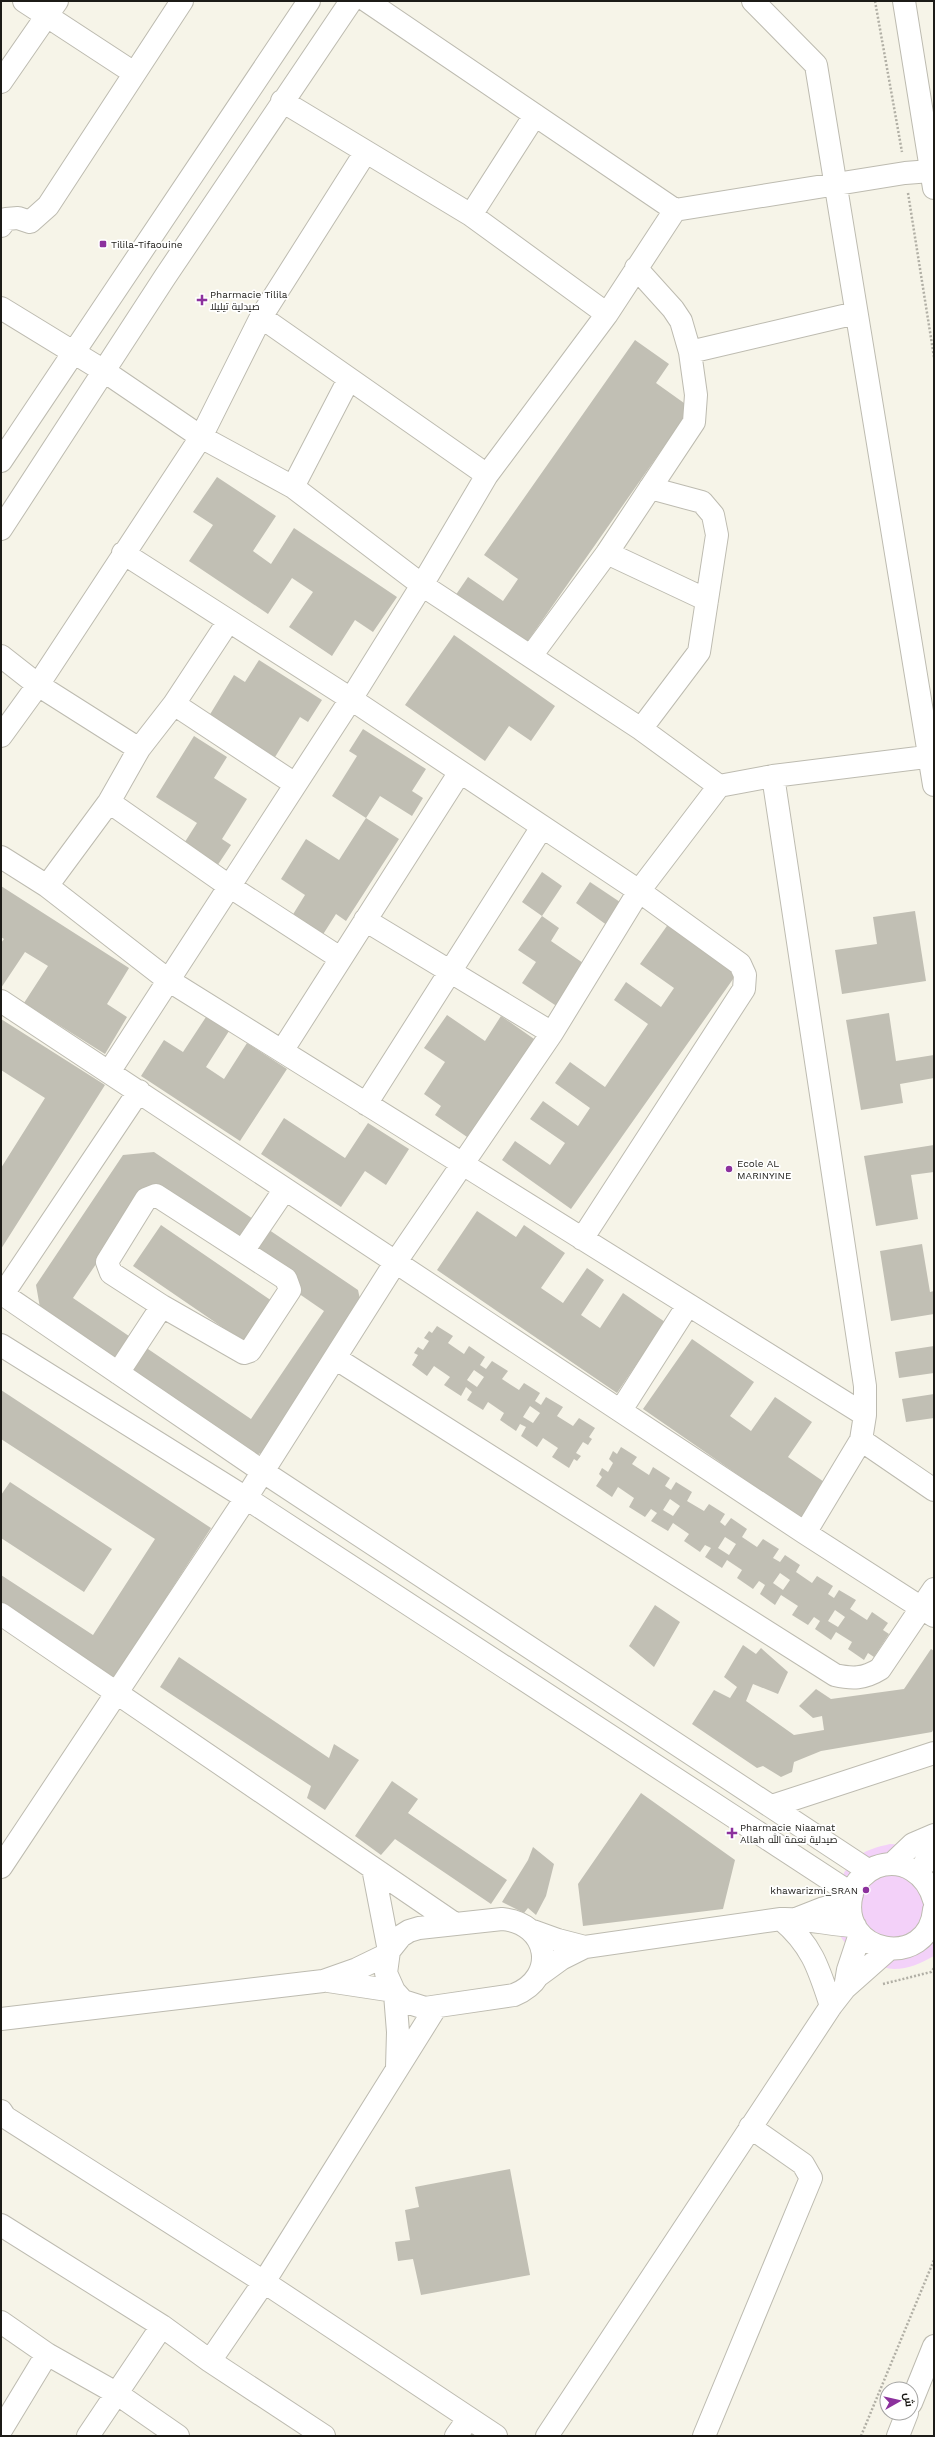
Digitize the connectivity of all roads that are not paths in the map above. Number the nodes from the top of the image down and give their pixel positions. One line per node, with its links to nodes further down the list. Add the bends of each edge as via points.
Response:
1 (24, 1): 8 (street)
2 (182, 1): 9 (street)
3 (309, 1): 25 (street)
4 (351, 1): 11 (street)
5 (367, 1): 12 (street)
6 (753, 1): 15 (street, via 816,65)
7 (904, 1): 14 (street)
8 (52, 9): 9 (street); 10 (street)
9 (134, 73): 18 (street, via 48,206 30,222 18,218 6,219)
10 (1, 82)
11 (282, 102): 13 (street); 26 (street)
12 (535, 115): 16 (street); 17 (street)
13 (365, 153): 17 (street); 23 (street)
14 (933, 179): 15 (street)
15 (836, 184): 16 (street); 21 (street)
16 (675, 210): 19 (street)
17 (471, 215): 22 (street)
18 (1, 226)
19 (636, 268): 22 (street); 24 (street, via 681,321)
20 (1, 308): 25 (street)
21 (856, 313): 24 (street); 47 (street)
22 (607, 314): 30 (street)
23 (260, 317): 27 (street); 28 (street)
24 (690, 352): 32 (street, via 696,395 694,422)
25 (75, 354): 26 (street); 29 (street)
26 (104, 371): 28 (street); 33 (street)
27 (349, 379): 30 (street); 31 (street)
28 (201, 437): 31 (street); 34 (street)
29 (1, 461)
30 (487, 475): 36 (street)
31 (294, 487): 36 (street)
32 (650, 488): 35 (street); 37 (street, via 702,502 713,515 718,535)
33 (1, 529)
34 (123, 553): 38 (street); 41 (street)
35 (607, 553): 37 (street); 40 (street)
36 (422, 585): 40 (street); 42 (street)
37 (708, 600): 44 (street, via 699,652)
38 (228, 622): 42 (street); 43 (street)
39 (1, 656): 41 (street)
40 (531, 656): 44 (street)
41 (38, 685): 45 (street); 46 (street)
42 (351, 700): 48 (street); 50 (street)
43 (174, 704): 46 (street); 50 (street)
44 (641, 729): 52 (street)
45 (1, 736)
46 (139, 749): 53 (street)
47 (932, 757): 49 (street); 51 (street)
48 (460, 772): 54 (street); 59 (street)
49 (773, 776): 52 (street); 81 (street, via 866,1386)
50 (296, 784): 57 (street)
51 (934, 785)
52 (719, 786): 58 (street)
53 (109, 802): 56 (street); 57 (street)
54 (542, 827): 58 (street); 61 (street)
55 (1, 857): 56 (street)
56 (47, 886): 62 (street)
57 (229, 886): 60 (street); 62 (street)
58 (639, 891): 64 (street); 71 (street, via 740,964 745,975 744,989)
59 (365, 920): 60 (street); 61 (street)
60 (340, 958): 65 (street)
61 (450, 971): 64 (street); 68 (street)
62 (168, 980): 65 (street); 66 (street)
63 (1, 1001): 66 (street)
64 (552, 1033): 69 (street)
65 (282, 1051): 68 (street)
66 (109, 1072): 67 (street)
67 (139, 1091): 70 (street); 74 (street)
68 (366, 1104): 69 (street)
69 (462, 1165): 71 (street); 73 (street)
70 (285, 1189): 72 (street); 73 (street)
71 (582, 1239): 75 (street)
72 (243, 1251): 76 (street, via 286,1279 290,1290 250,1351 240,1352); 76 (street, via 156,1195 150,1195 107,1262 111,1273)
73 (395, 1263): 78 (street); 80 (street)
74 (2, 1293): 79 (street)
75 (688, 1305): 80 (street); 81 (street)
76 (162, 1306): 79 (street)
77 (1, 1345): 85 (street)
78 (335, 1358): 83 (street); 88 (street, via 835,1675 852,1679 869,1676 880,1670)
79 (118, 1373): 83 (street)
80 (620, 1410): 86 (street)
81 (866, 1415): 82 (street)
82 (861, 1440): 84 (street); 86 (street)
83 (262, 1471): 85 (street); 92 (street)
84 (934, 1490)
85 (246, 1498): 90 (street); 100 (street)
86 (805, 1533): 88 (street)
87 (934, 1589): 88 (street)
88 (928, 1612)
89 (3, 1620): 90 (street)
90 (117, 1692): 96 (street); 97 (street)
91 (934, 1753): 92 (street)
92 (772, 1806): 98 (street)
93 (934, 1835): 95 (street, via 913,1844)
94 (934, 1839): 99 (street, via 929,1857)
95 (892, 1864): 98 (street); 99 (street, via 904,1866)
96 (1, 1867)
97 (373, 1868): 104 (street); 109 (street)
98 (869, 1871): 100 (street, via 860,1879)
99 (928, 1883)
100 (851, 1898): 103 (street); 105 (street)
101 (934, 1910): 102 (street)
102 (934, 1916): 108 (street, via 919,1940 907,1947)
103 (789, 1919): 105 (street); 107 (street); 114 (street, via 794,1930 814,1956)
104 (455, 1924): 106 (street, via 502,1918 513,1920); 109 (street, via 410,1931 401,1936)
105 (857, 1930): 108 (street, via 872,1944); 112 (street)
106 (533, 1931): 107 (street); 110 (street, via 540,1941 543,1952)
107 (585, 1946): 110 (street)
108 (889, 1948): 112 (street)
109 (389, 1953): 111 (street, via 357,1969); 113 (street, via 386,1973)
110 (539, 1975): 115 (street, via 532,1984 514,1995)
111 (323, 1981): 113 (street); 116 (street)
112 (845, 1988): 114 (street)
113 (395, 1992): 115 (street, via 414,2006); 117 (street)
114 (831, 2006): 119 (street)
115 (436, 2007): 117 (street)
116 (1, 2019)
117 (397, 2070): 121 (street)
118 (1, 2111): 121 (street, via 12,2121)
119 (750, 2127): 137 (street); 138 (street, via 803,2164 811,2178)
120 (1, 2225): 123 (street)
121 (264, 2282): 126 (street); 129 (street)
122 (1, 2322): 125 (street)
123 (162, 2326): 126 (street); 128 (street)
124 (934, 2346): 127 (street)
125 (47, 2354): 128 (street); 131 (street)
126 (210, 2361): 134 (street)
127 (919, 2383)
128 (116, 2393): 132 (street); 133 (street)
129 (469, 2418): 135 (street); 136 (street)
130 (904, 2421): 139 (street)
131 (1, 2430)
132 (172, 2434)
133 (88, 2436)
134 (324, 2436)
135 (456, 2436)
136 (496, 2436)
137 (547, 2436)
138 (704, 2436)
139 (898, 2436)

